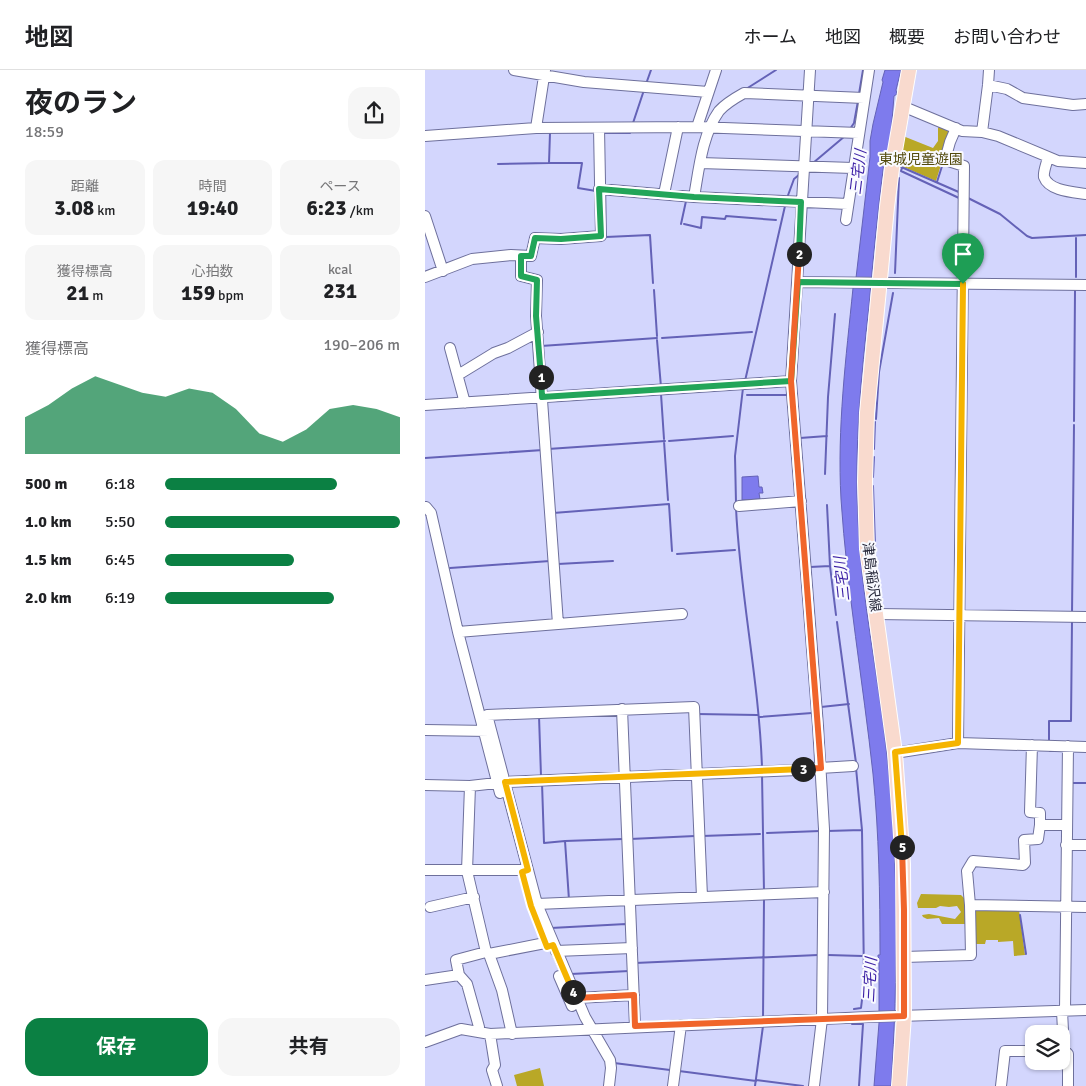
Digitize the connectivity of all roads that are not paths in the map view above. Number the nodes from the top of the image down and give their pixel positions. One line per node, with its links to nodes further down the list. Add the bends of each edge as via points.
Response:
1 (514, 70): 7 (street)
2 (716, 70): 9 (street)
3 (810, 70): 10 (street)
4 (869, 70): 11 (street)
5 (909, 70): 13 (main road, 津島稲沢線)
6 (989, 70): 8 (street)
7 (545, 73): 9 (street, via 584,82); 17 (street)
8 (989, 85): 12 (street, via 1007,89 1023,98 1073,106); 21 (street)
9 (708, 92): 15 (street)
10 (809, 95): 11 (street); 16 (street, via 744,93 720,110); 20 (street)
11 (864, 98): 22 (street)
12 (1086, 104)
13 (902, 106): 19 (street); 41 (main road, 津島稲沢線)
14 (677, 127): 15 (street); 18 (street); 30 (street)
15 (697, 127): 16 (street)
16 (710, 127): 20 (street); 25 (street)
17 (536, 128): 18 (street); 23 (street)
18 (599, 128): 29 (street)
19 (956, 128): 21 (street); 42 (street, via 945,160 964,166)
20 (806, 131): 22 (street); 27 (street)
21 (982, 132): 24 (street)
22 (859, 133): 28 (street)
23 (425, 136)
24 (1048, 157): 26 (street); 31 (street, via 1044,173 1047,181 1058,190)
25 (700, 163): 27 (street); 32 (street)
26 (1086, 163)
27 (804, 166): 28 (street); 33 (street)
28 (853, 168): 34 (street)
29 (599, 189): 30 (street); 37 (street, via 601,236 535,238 531,256)
30 (664, 194): 32 (street)
31 (1086, 194)
32 (694, 197): 33 (street)
33 (801, 202): 34 (street); 40 (street)
34 (848, 204): 36 (street)
35 (425, 216): 38 (street)
36 (846, 220)
37 (521, 256): 38 (street, via 472,259); 44 (street, via 521,276 537,280)
38 (443, 271): 39 (street)
39 (425, 277)
40 (798, 282): 41 (street); 47 (street)
41 (878, 283): 42 (street); 57 (main road, 津島稲沢線, via 867,413 865,482 867,549)
42 (963, 284): 43 (street); 58 (street)
43 (1086, 285)
44 (538, 332): 46 (street); 48 (street)
45 (450, 348): 46 (street)
46 (458, 375): 49 (street)
47 (791, 381): 48 (street); 52 (street)
48 (542, 397): 49 (street); 60 (street)
49 (465, 403): 50 (street)
50 (425, 405)
51 (425, 499): 54 (street)
52 (801, 501): 53 (street); 71 (street)
53 (739, 506)
54 (425, 507): 55 (street); 61 (street, via 431,513)
55 (425, 513)
56 (682, 614): 60 (street)
57 (877, 614): 58 (street); 69 (main road, 津島稲沢線)
58 (959, 616): 59 (street); 65 (street)
59 (1086, 617)
60 (558, 624): 61 (street)
61 (460, 631): 64 (street)
62 (622, 709): 64 (street, via 487,715); 72 (street, via 694,707); 73 (street)
63 (425, 730): 64 (street)
64 (487, 731): 74 (street)
65 (958, 743): 66 (street); 69 (street)
66 (1031, 745): 67 (street); 77 (street, via 1030,812 1039,813)
67 (1068, 746): 68 (street); 78 (street)
68 (1086, 747)
69 (895, 752): 96 (main road, 津島稲沢線, via 903,864)
70 (853, 766): 71 (street)
71 (821, 768): 72 (street); 84 (street)
72 (696, 774): 73 (street); 86 (street)
73 (624, 777): 74 (street); 87 (street)
74 (501, 783): 76 (street); 83 (street)
75 (425, 786): 76 (street)
76 (470, 786): 82 (street)
77 (1040, 824): 78 (street); 89 (street, via 1038,839 1024,840 1023,865 973,861 967,871)
78 (1067, 825): 79 (street)
79 (1066, 845): 80 (street); 91 (street)
80 (1086, 845)
81 (425, 870): 82 (street)
82 (467, 871): 83 (street); 85 (street)
83 (525, 871): 88 (street); 93 (street, via 531,906)
84 (824, 892): 86 (street); 104 (street)
85 (474, 896): 90 (street); 95 (street)
86 (702, 897): 87 (street)
87 (630, 900): 88 (street); 94 (street)
88 (537, 904): 93 (street)
89 (970, 905): 91 (street); 96 (street, via 971,955)
90 (430, 907)
91 (1065, 907): 92 (street); 102 (street)
92 (1086, 907)
93 (550, 946): 94 (street); 95 (street); 100 (street); 108 (street)
94 (632, 948): 99 (street)
95 (487, 953): 97 (street, via 456,960); 111 (street, via 502,990)
96 (904, 957): 103 (main road, 津島稲沢線)
97 (459, 975): 98 (street); 109 (street, via 467,984)
98 (425, 980)
99 (634, 995): 100 (street); 107 (street)
100 (576, 998): 108 (street)
101 (1086, 1010): 102 (street)
102 (1063, 1011): 103 (street); 106 (street)
103 (902, 1016): 104 (street); 119 (main road, 津島稲沢線)
104 (822, 1019): 105 (street); 118 (street)
105 (681, 1025): 107 (street); 117 (street)
106 (1063, 1025)
107 (635, 1026): 108 (street)
108 (587, 1029): 111 (street); 116 (street, via 610,1060)
109 (478, 1032): 110 (street); 112 (street, via 461,1029)
110 (491, 1034): 111 (street); 115 (street, via 495,1065 492,1070)
111 (512, 1034)
112 (425, 1042)
113 (1025, 1051): 120 (street, via 1005,1051)
114 (1068, 1070): 121 (street)
115 (497, 1086)
116 (609, 1086)
117 (673, 1086)
118 (814, 1086)
119 (899, 1086)
120 (1001, 1086)
121 (1068, 1086)

